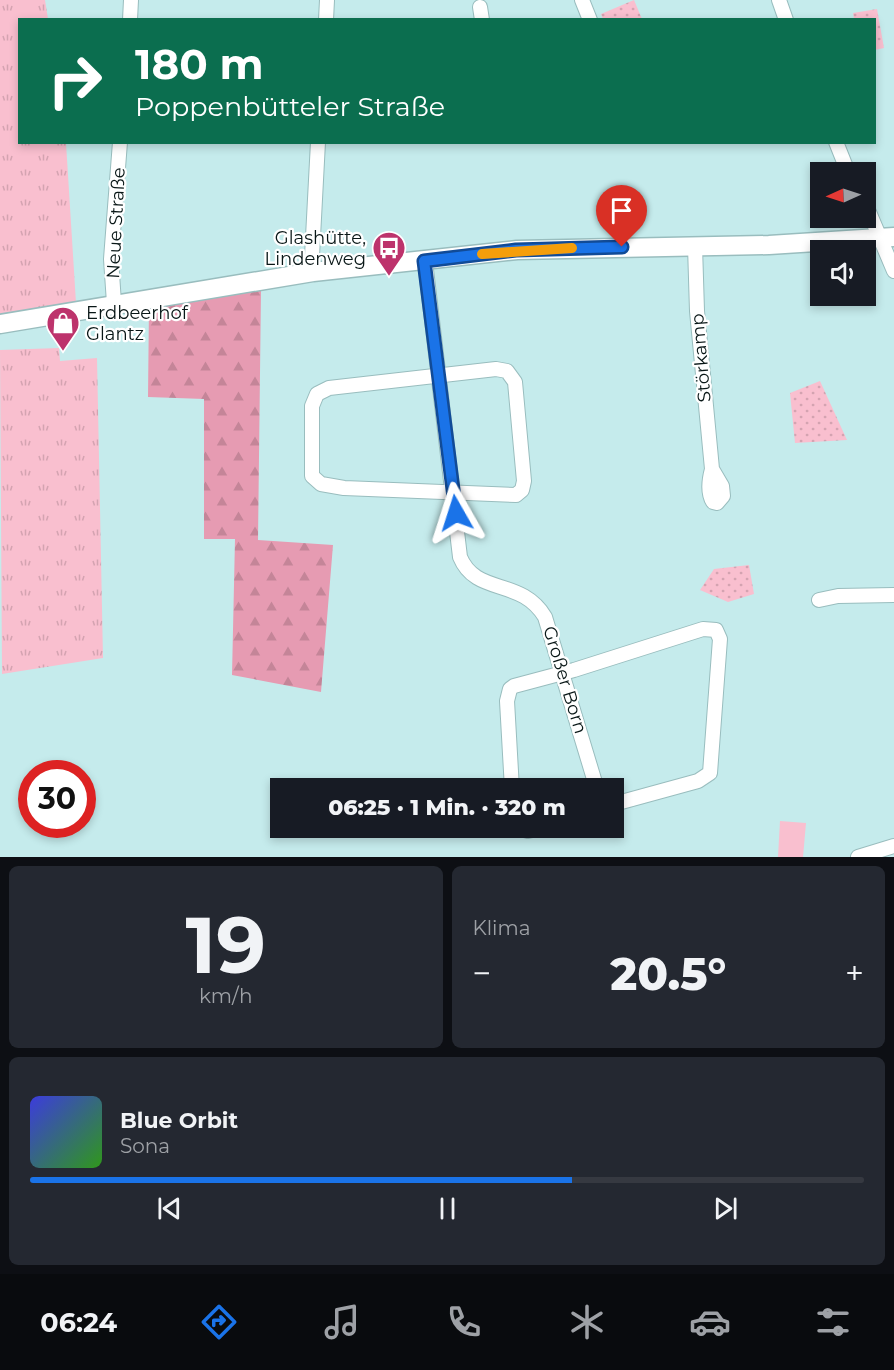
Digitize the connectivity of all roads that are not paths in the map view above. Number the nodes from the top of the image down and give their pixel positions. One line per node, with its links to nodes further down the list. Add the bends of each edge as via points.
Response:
1 (131, 0): 5 (street)
2 (327, 0): 6 (street)
3 (582, 0): 7 (street)
4 (779, 0): 8 (street)
5 (130, 18)
6 (326, 18)
7 (589, 18)
8 (785, 18)
9 (120, 144): 20 (street, Neue Straße, via 111,259)
10 (318, 144): 18 (street)
11 (837, 144): 12 (street)
12 (844, 162)
13 (876, 224): 14 (street)
14 (883, 238): 15 (main road); 17 (street); 19 (street, via 883,264)
15 (694, 246): 16 (main road, via 516,250); 23 (street, Störkamp)
16 (424, 261): 18 (main road); 22 (street, Großer Born)
17 (894, 271)
18 (313, 272): 20 (main road)
19 (894, 278)
20 (114, 303): 21 (main road)
21 (0, 324)
22 (439, 375): 24 (street, Großer Born); 24 (street, via 499,369 507,371 516,382 522,490 516,495); 24 (street, via 319,392 312,406 311,472 317,482 337,487)
23 (712, 469)
24 (454, 493): 27 (street, Großer Born, via 459,551 465,568 475,577 532,600 545,617)
25 (894, 595): 26 (street)
26 (819, 600)
27 (564, 673): 28 (street, via 510,689 507,701); 29 (street, Großer Born); 30 (street, via 702,629 714,629 720,634 710,773 704,779)
28 (511, 778)
29 (594, 778)
30 (624, 801)
31 (894, 846): 32 (street)
32 (858, 857)

